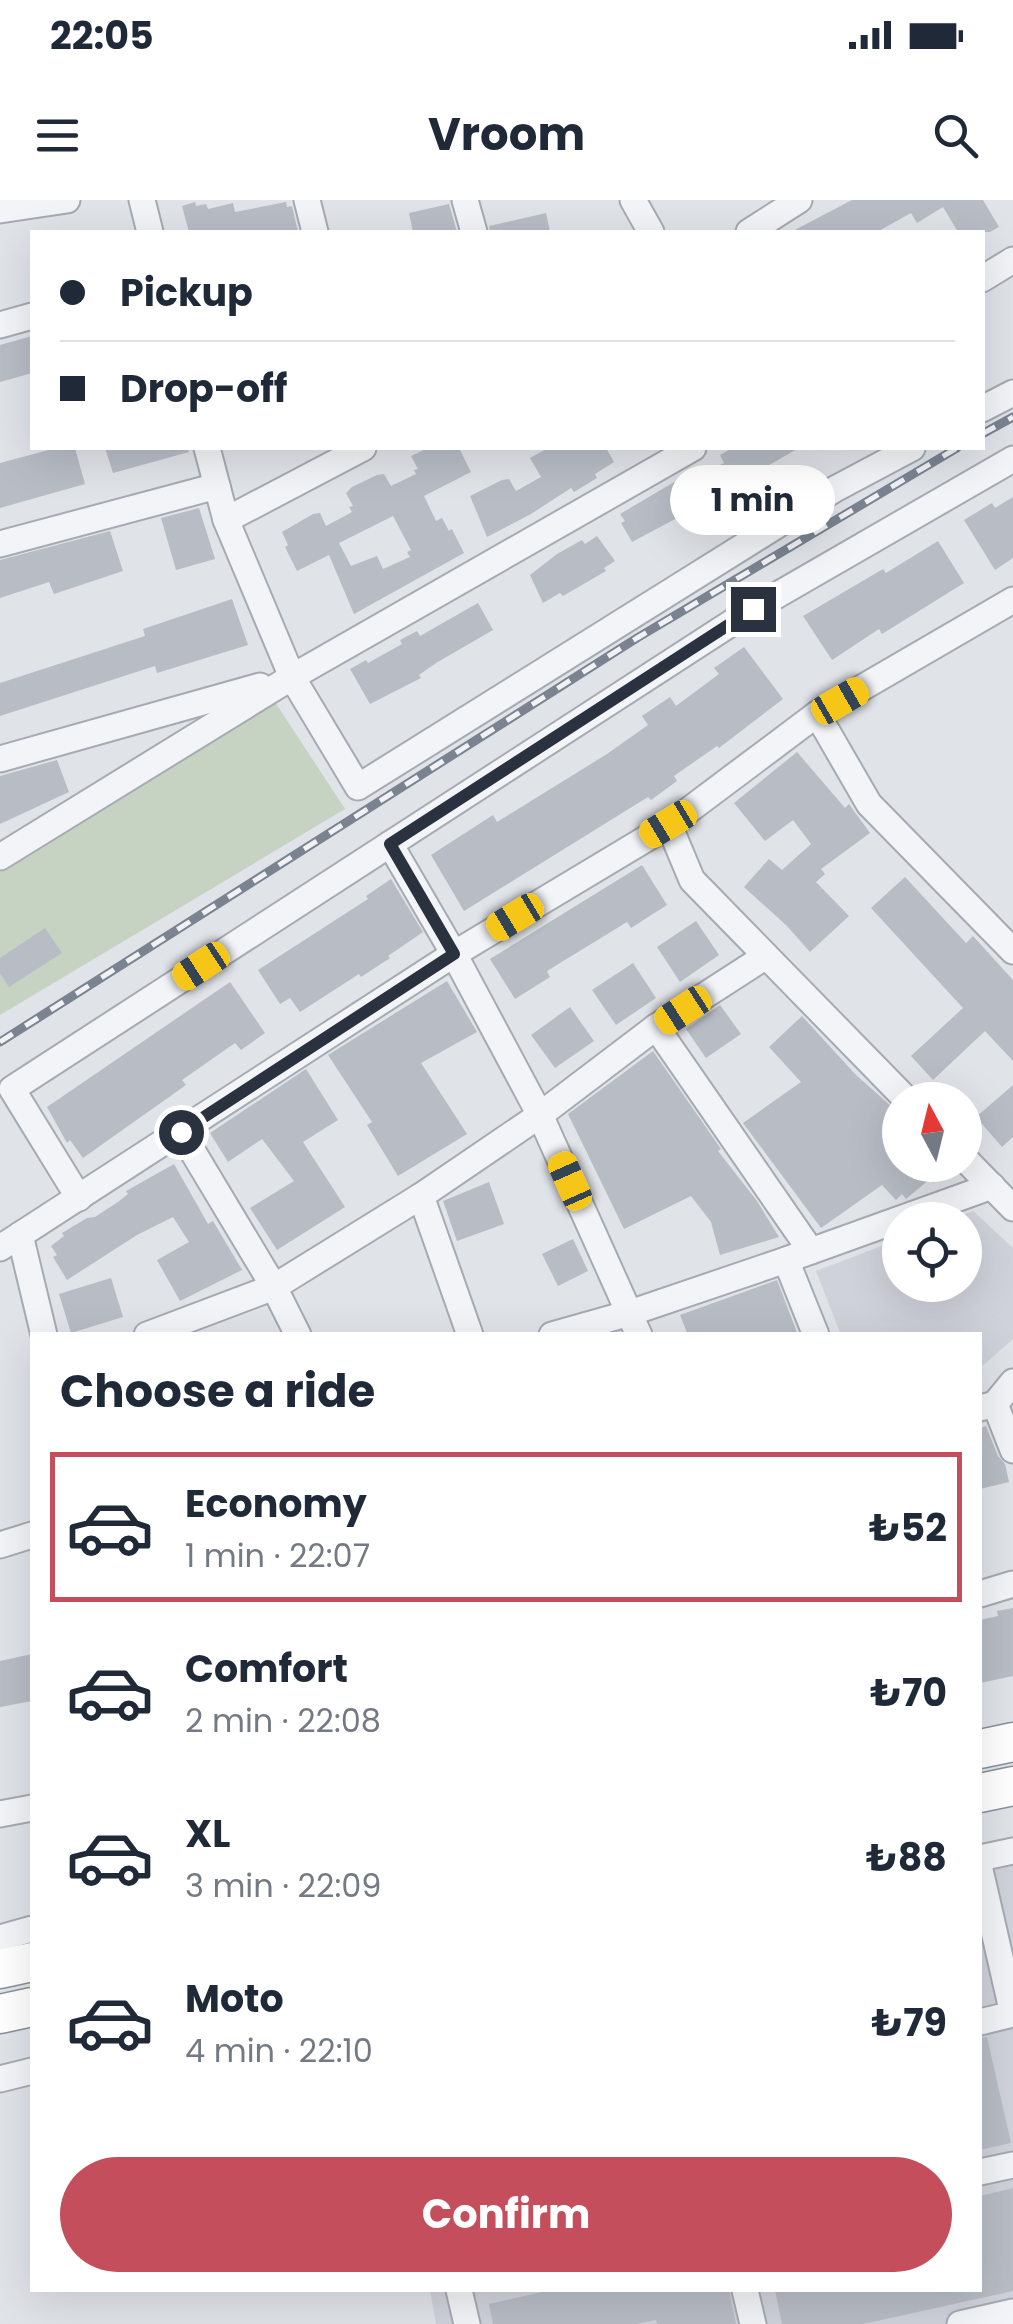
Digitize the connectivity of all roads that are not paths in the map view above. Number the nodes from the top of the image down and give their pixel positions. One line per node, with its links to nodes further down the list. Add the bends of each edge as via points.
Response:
1 (66, 200): 7 (street)
2 (142, 200): 8 (street)
3 (307, 200): 9 (street)
4 (465, 200): 10 (street)
5 (634, 200): 11 (street)
6 (799, 200): 12 (street)
7 (0, 210)
8 (150, 230)
9 (314, 230)
10 (473, 230)
11 (650, 230)
12 (752, 230)
13 (1013, 260): 14 (street)
14 (985, 277)
15 (30, 317): 16 (street)
16 (0, 325)
17 (1013, 393): 18 (street)
18 (985, 408)
19 (208, 450): 24 (street)
20 (359, 450): 25 (street)
21 (689, 450): 28 (street)
22 (908, 450): 28 (street, via 358,788)
23 (1013, 460): 32 (street, via 753,609)
24 (217, 486): 25 (street); 26 (street)
25 (226, 520): 28 (street)
26 (0, 544)
27 (1013, 600): 29 (street)
28 (292, 677): 30 (street); 33 (street)
29 (818, 714): 31 (street); 34 (street, via 869,804)
30 (0, 759)
31 (668, 824): 35 (street); 36 (street, via 692,880)
32 (390, 844): 35 (street); 44 (street, via 12,1089)
33 (0, 857)
34 (1013, 950)
35 (454, 954): 39 (street); 40 (street)
36 (766, 956): 37 (street); 38 (street)
37 (656, 1028): 39 (street); 47 (street)
38 (889, 1082)
39 (540, 1115): 43 (street); 49 (street)
40 (181, 1132): 44 (street); 48 (street)
41 (982, 1176): 42 (street)
42 (992, 1186): 45 (street); 47 (street)
43 (421, 1196): 48 (street); 53 (street)
44 (79, 1198): 46 (street)
45 (1013, 1208)
46 (10, 1242): 50 (street)
47 (798, 1255): 49 (street); 55 (street)
48 (274, 1286): 51 (street); 52 (street)
49 (634, 1324): 54 (street)
50 (43, 1332)
51 (155, 1332)
52 (297, 1332)
53 (469, 1332)
54 (574, 1332)
55 (815, 1332)
56 (1013, 1382): 57 (street)
57 (987, 1406): 58 (street)
58 (1013, 1450)
59 (30, 1537): 60 (street)
60 (0, 1545)
61 (1013, 1584): 62 (street)
62 (982, 1593)
63 (1013, 1742): 64 (highway)
64 (982, 1749)
65 (1013, 1786): 66 (highway)
66 (982, 1793)
67 (30, 1808): 68 (street)
68 (0, 1814)
69 (1013, 1850): 70 (street)
70 (982, 1858)
71 (982, 1879): 78 (street)
72 (30, 1930): 73 (street)
73 (0, 1938)
74 (30, 1962): 75 (highway)
75 (0, 1970)
76 (30, 2006): 77 (highway)
77 (0, 2014)
78 (1013, 2014): 79 (street)
79 (982, 2022)
80 (30, 2071): 81 (street)
81 (0, 2078)
82 (1013, 2165): 83 (street)
83 (982, 2172)
84 (459, 2292): 87 (street)
85 (745, 2292): 88 (street)
86 (1013, 2312): 89 (street)
87 (467, 2324)
88 (753, 2324)
89 (960, 2324)

